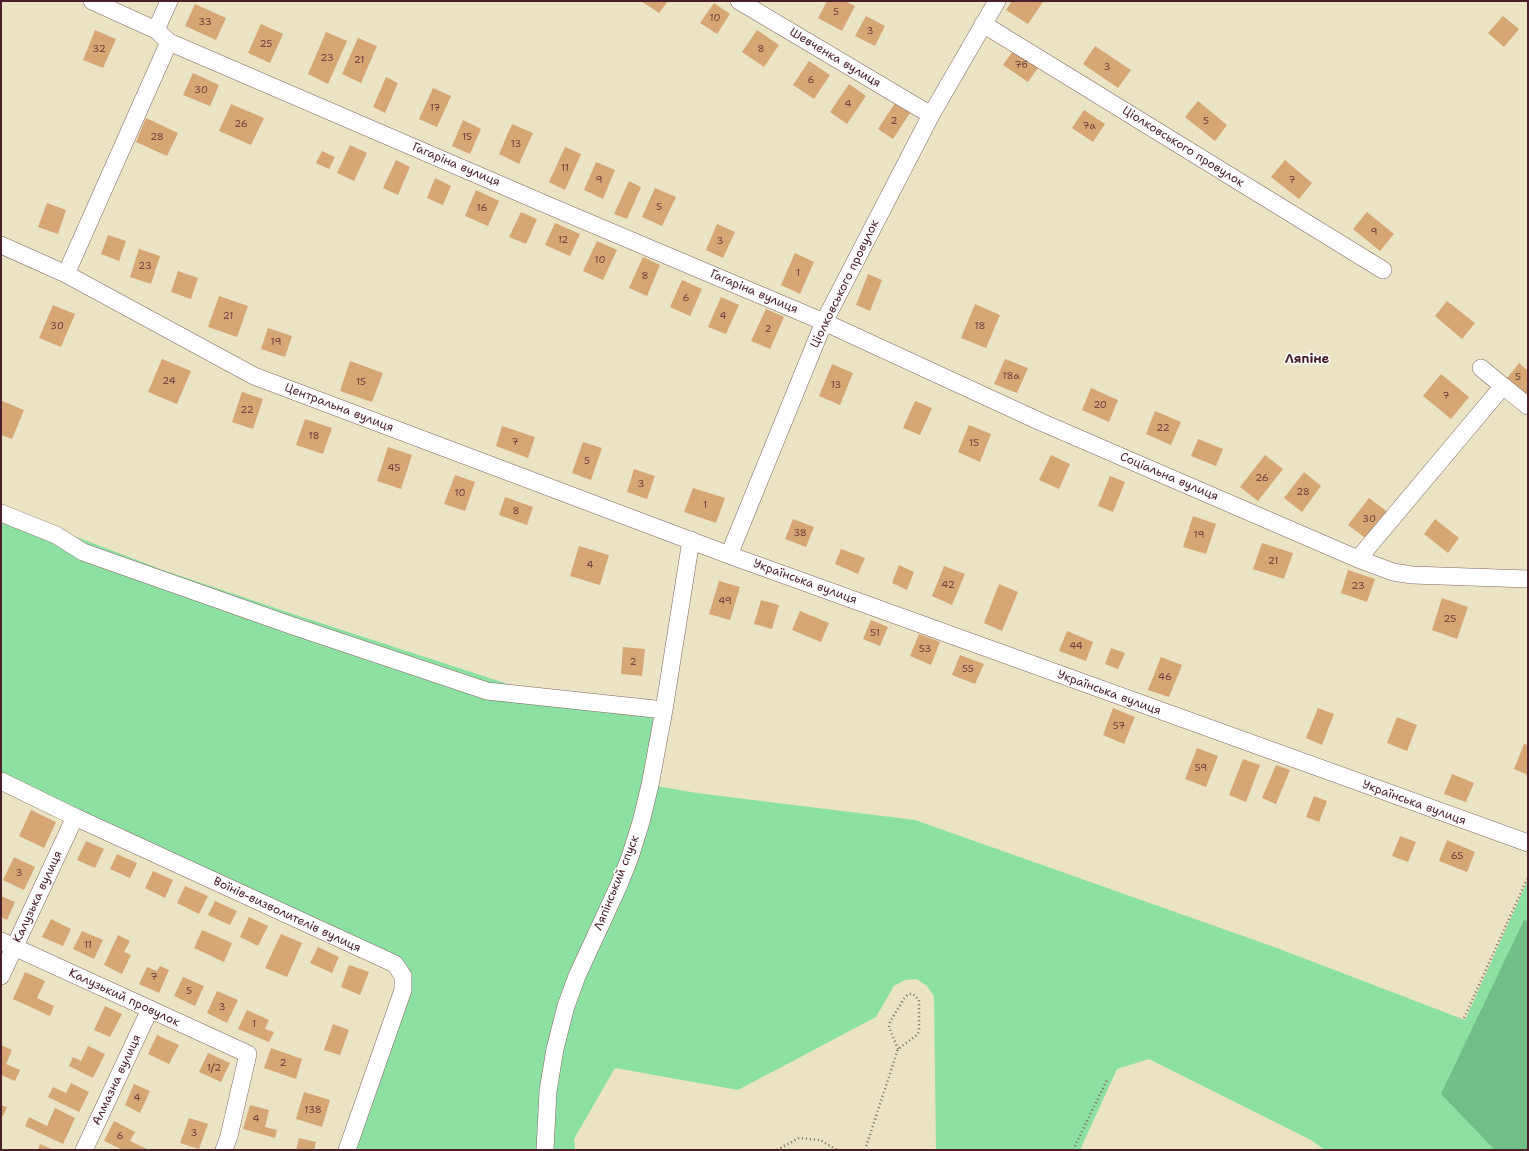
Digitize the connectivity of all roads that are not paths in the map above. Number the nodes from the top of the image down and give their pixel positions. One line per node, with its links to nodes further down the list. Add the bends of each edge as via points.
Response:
1 (92, 1): 6 (street, Гагаріна вулиця)
2 (169, 1): 6 (street)
3 (739, 1): 8 (street, Шевченка вулиця)
4 (997, 1): 5 (street, Ціолковського провулок)
5 (983, 24): 8 (street, Ціолковського провулок); 10 (street, Ціолковського провулок)
6 (156, 30): 7 (street, Гагаріна вулиця)
7 (169, 42): 11 (street); 12 (street, Гагаріна вулиця)
8 (931, 116): 12 (street, Ціолковського провулок)
9 (1, 245): 11 (street, Центральна вулиця)
10 (1383, 270)
11 (66, 274): 17 (street, Центральна вулиця, via 254,376)
12 (824, 322): 18 (street, Ціолковського провулок); 19 (street, Соціальна вулиця, via 1041,422)
13 (1481, 368): 14 (street)
14 (1503, 386): 15 (street); 19 (street)
15 (1528, 406)
16 (1, 514): 21 (street, via 56,535 97,557 487,691)
17 (691, 540): 18 (street, Українська вулиця); 21 (street, Ляпінський спуск)
18 (729, 555): 24 (street, Українська вулиця)
19 (1358, 559): 20 (street, Соціальна вулиця, via 1393,572 1412,575)
20 (1528, 579)
21 (664, 710): 31 (street, Ляпінський спуск, via 650,785 630,857 566,1006 548,1091)
22 (1, 781): 23 (street, Воїнів-визволителів вулиця)
23 (75, 817): 25 (street, Калузька вулиця); 30 (street, Воїнів-визволителів вулиця, via 395,964 403,976 403,990)
24 (1528, 844)
25 (8, 944): 26 (street, Калузька вулиця); 27 (street, Калузький провулок)
26 (1, 976)
27 (150, 1009): 28 (street, Алмазна вулиця); 29 (street, Калузький провулок, via 248,1054)
28 (84, 1150)
29 (224, 1150)
30 (347, 1150)
31 (545, 1150)

